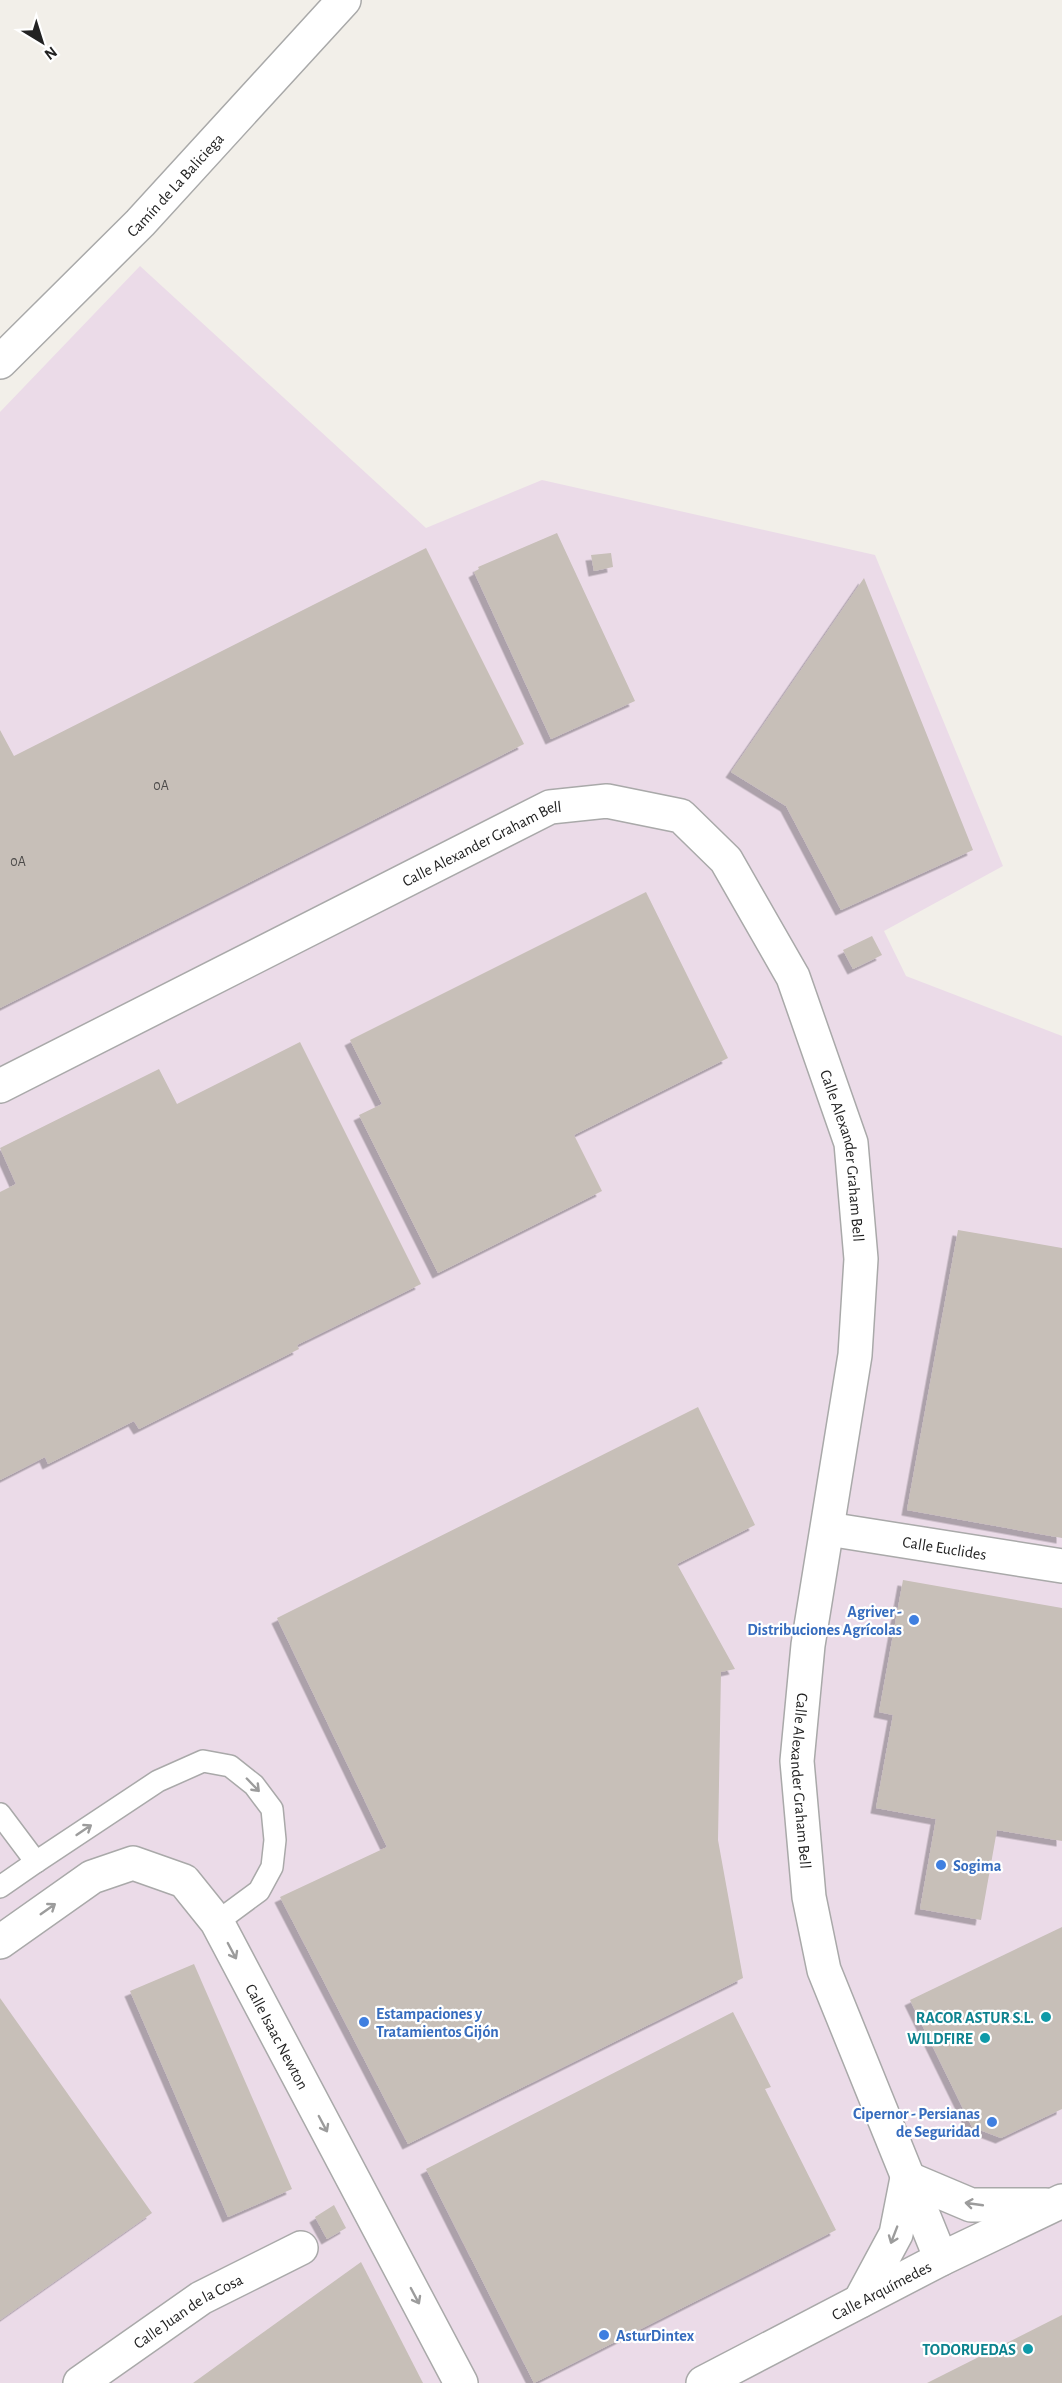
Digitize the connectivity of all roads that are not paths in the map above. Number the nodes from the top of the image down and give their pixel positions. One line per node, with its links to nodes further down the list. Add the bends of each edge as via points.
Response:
1 (344, 0): 2 (street, Camín de La Baliciega, via 140,223)
2 (0, 362)
3 (0, 1086): 4 (street, Calle Alexander Graham Bell, via 550,807 607,801 681,816 726,860 793,977 851,1143 861,1259 855,1355)
4 (828, 1529): 5 (street, Calle Euclides); 11 (street, Calle Alexander Graham Bell, via 808,1645 798,1761 808,1897 824,1970)
5 (1062, 1566)
6 (0, 1814): 7 (lane)
7 (36, 1862): 8 (lane); 9 (lane, one-way to 9, via 158,1781 203,1761 230,1766 254,1785 272,1809 275,1840 272,1867 259,1891)
8 (0, 1887)
9 (217, 1922): 10 (street, Calle Isaac Newton, one-way to 9, via 92,1877 133,1863 184,1881); 17 (street, Calle Isaac Newton, one-way to 17)
10 (0, 1942)
11 (907, 2178): 12 (street, one-way to 11, via 971,2205); 14 (street, Calle Alexander Graham Bell); 15 (street, one-way to 15, via 896,2234)
12 (1058, 2203): 14 (street, Calle Arquímedes)
13 (301, 2248): 16 (street, Calle Juan de la Cosa, via 201,2298)
14 (941, 2259): 15 (street, Calle Arquímedes)
15 (860, 2301): 18 (street, Calle Arquímedes)
16 (80, 2383)
17 (461, 2383)
18 (703, 2383)

